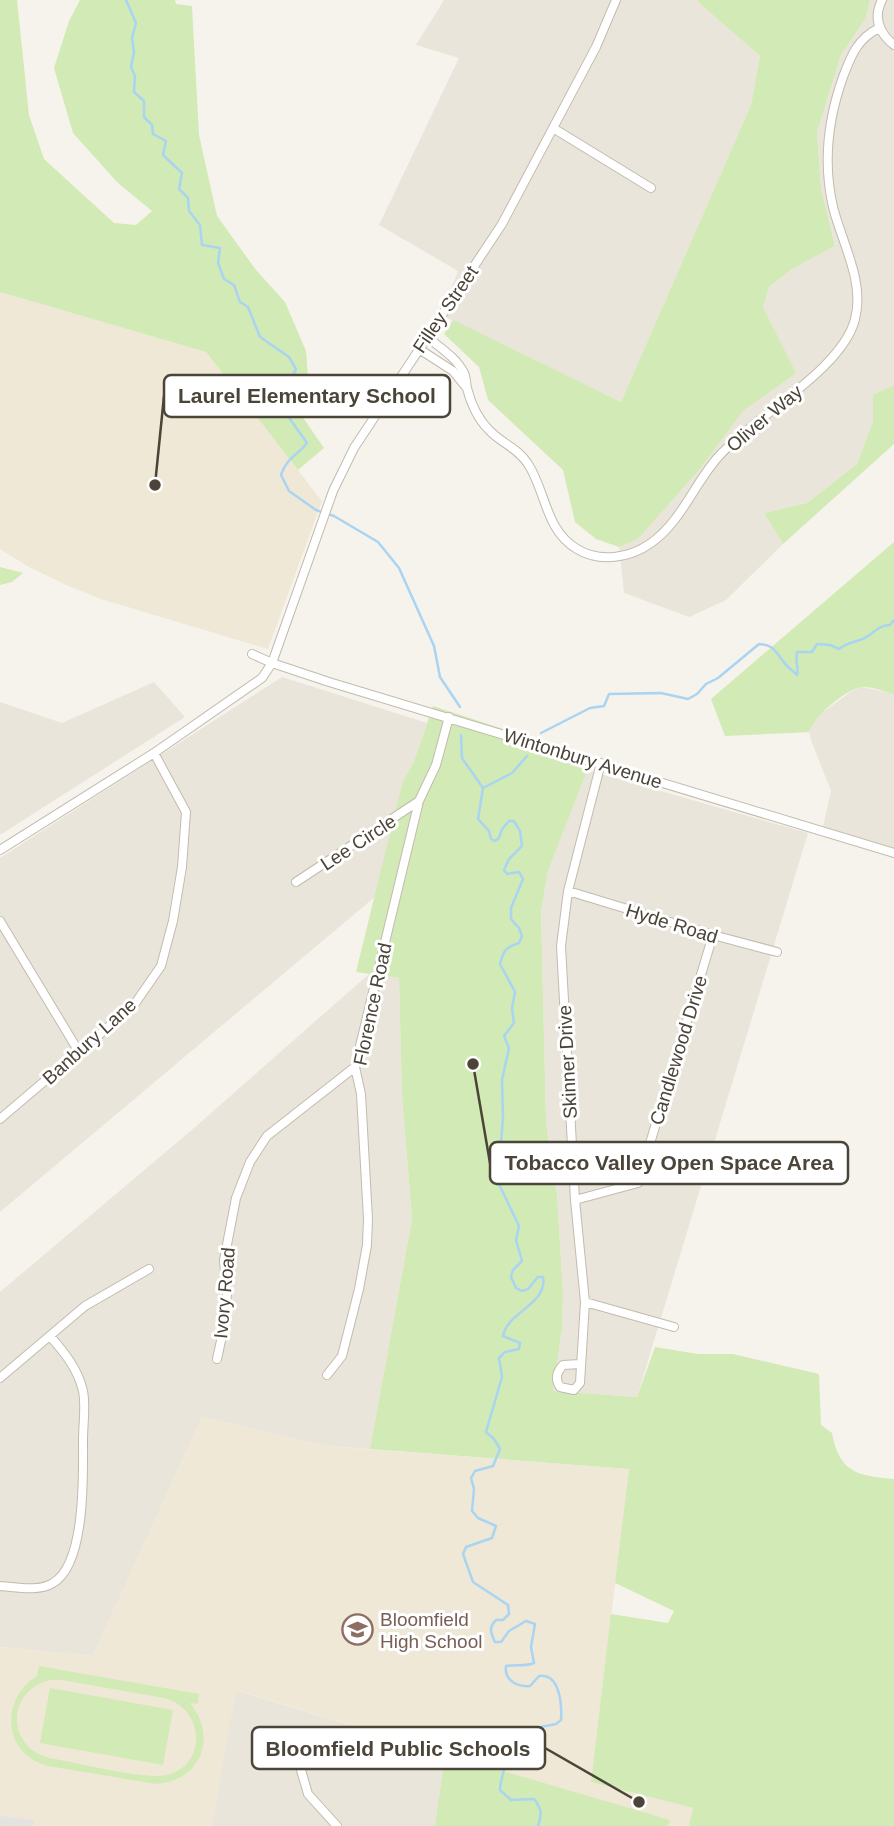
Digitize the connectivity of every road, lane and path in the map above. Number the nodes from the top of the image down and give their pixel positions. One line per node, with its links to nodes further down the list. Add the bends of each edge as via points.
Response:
1 (616, 0): 5 (street, Filley Street)
2 (882, 0): 3 (street)
3 (879, 28): 4 (street); 9 (street, Oliver Way, via 854,48 830,126 827,175 858,295 849,338 814,376 718,456 688,502 653,542 632,554 610,558 576,549 548,515 530,466 489,431 473,408)
4 (894, 45)
5 (553, 128): 6 (street); 7 (street, Filley Street, via 502,224)
6 (652, 188)
7 (426, 336): 8 (street, Filley Street); 9 (street, Oliver Way, via 456,362 465,374)
8 (419, 349): 9 (street, Oliver Way, via 453,371); 11 (street, Filley Street, via 354,448 325,513)
9 (468, 390)
10 (253, 654): 11 (street, Wintonbury Avenue)
11 (272, 663): 12 (street, Wintonbury Avenue); 13 (street, via 262,678)
12 (449, 717): 14 (street, Wintonbury Avenue); 15 (street, Florence Road, via 436,765)
13 (155, 753): 16 (street); 23 (street, Banbury Lane, via 186,811 173,921 161,966 134,1005)
14 (601, 763): 17 (street, Wintonbury Avenue); 19 (street, Skinner Drive)
15 (419, 801): 18 (street, Lee Circle); 24 (street, Florence Road)
16 (0, 850)
17 (894, 852)
18 (296, 882)
19 (568, 891): 21 (street, Hyde Road); 26 (street, Skinner Drive, via 561,946)
20 (0, 921): 23 (street)
21 (713, 935): 22 (street, Hyde Road); 26 (street, Candlewood Drive, via 639,1183)
22 (777, 952)
23 (79, 1052): 25 (street, Banbury Lane)
24 (355, 1067): 31 (street, Ivory Road, via 267,1136 250,1162 236,1198 224,1260 226,1305); 33 (street, Florence Road, via 361,1094 367,1245 342,1356)
25 (0, 1119)
26 (575, 1200): 28 (street, Skinner Drive)
27 (149, 1269): 30 (street, via 85,1307)
28 (585, 1302): 29 (street); 32 (street, Skinner Drive)
29 (674, 1327)
30 (50, 1336): 34 (street); 35 (street, via 71,1360 83,1391 80,1526 66,1572 53,1584)
31 (216, 1359)
32 (580, 1364)
33 (327, 1375)
34 (0, 1378)
35 (0, 1586)
36 (301, 1770): 37 (street, via 308,1794)
37 (337, 1826)

